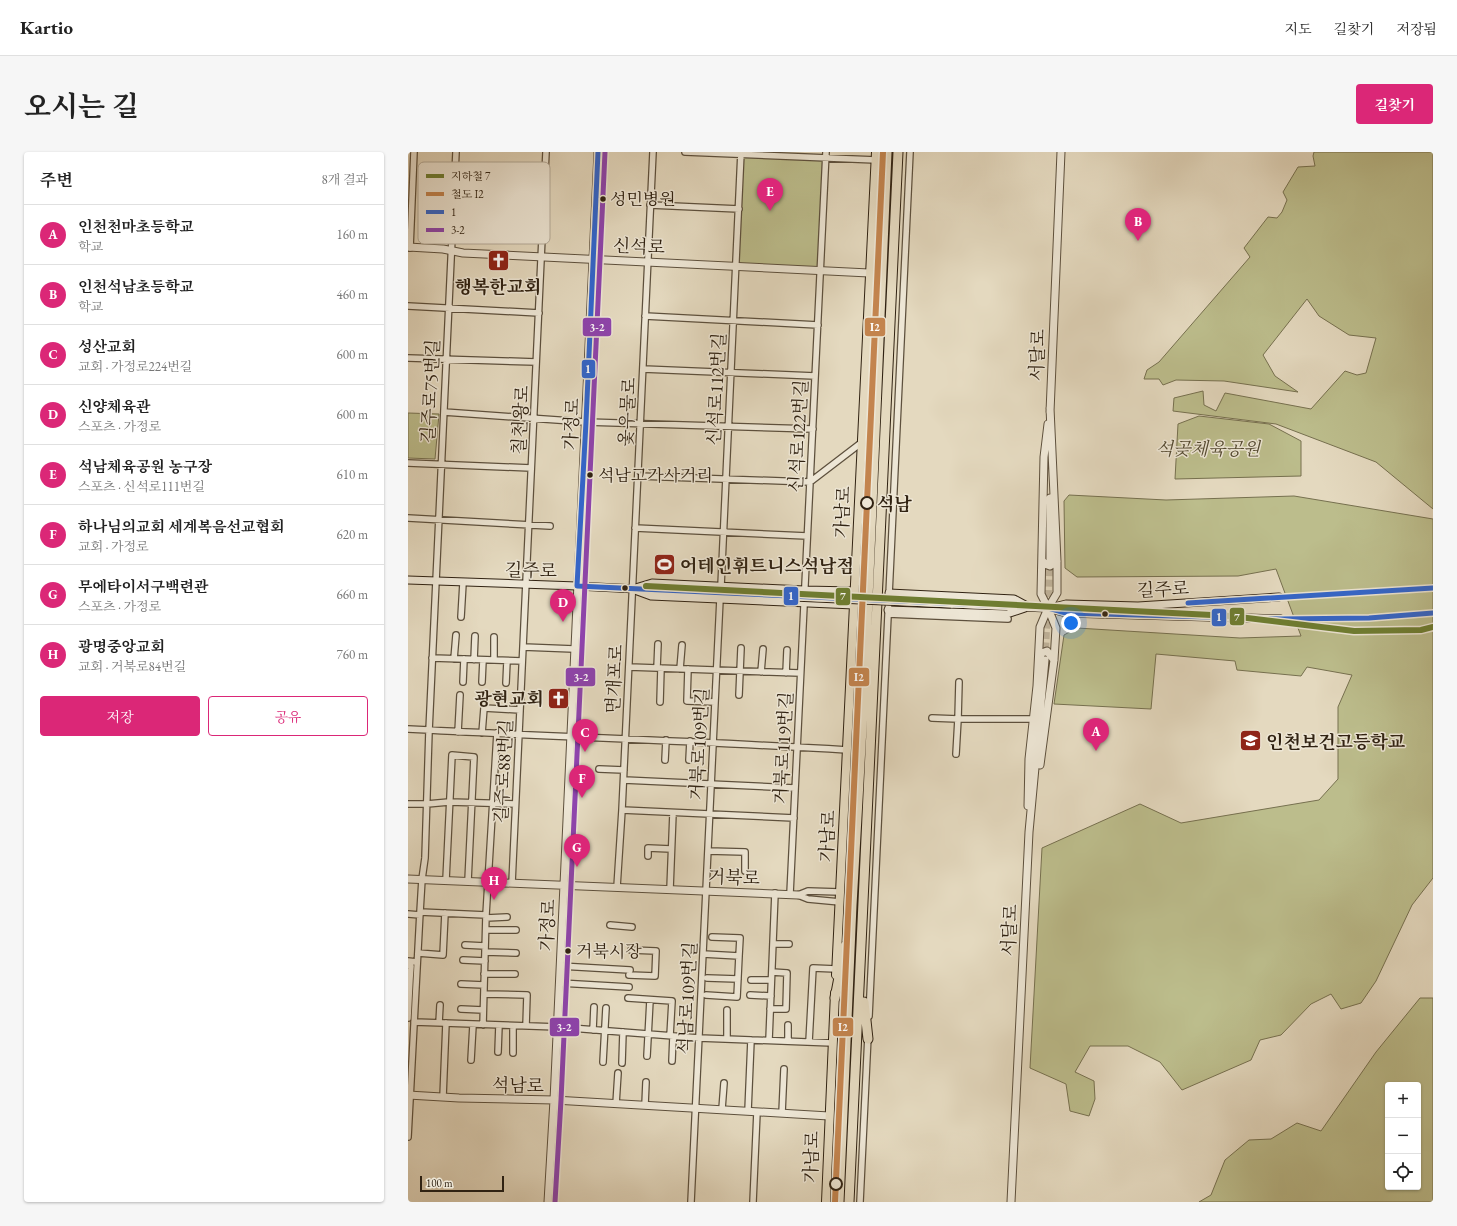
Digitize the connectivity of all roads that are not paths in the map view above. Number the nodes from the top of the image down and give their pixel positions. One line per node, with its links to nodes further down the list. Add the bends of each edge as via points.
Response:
1 (456, 152): 15 (street, 길주로75번길)
2 (546, 152): 16 (street, 칠천왕로)
3 (598, 152): 24 (street, 가정로)
4 (653, 152): 17 (street, 옻우물로)
5 (685, 152): 11 (street)
6 (887, 152): 175 (highway, via 865,685)
7 (898, 152): 202 (highway)
8 (910, 152): 73 (street)
9 (1061, 152): 41 (street, 서달로)
10 (412, 153): 21 (street)
11 (711, 153): 12 (street)
12 (741, 153): 13 (street); 18 (street, 신석로112번길)
13 (826, 155): 14 (street); 27 (street, 신석로122번길)
14 (876, 156): 28 (main road, 가남로)
15 (456, 162)
16 (546, 162)
17 (650, 205): 18 (street); 25 (street, 옻우물로)
18 (739, 209): 26 (street, 신석로112번길)
19 (451, 244): 22 (street, 길주로75번길)
20 (542, 244): 23 (street, 칠천왕로)
21 (409, 247): 22 (street, 신석로)
22 (451, 250): 23 (street, 신석로, via 463,253); 30 (street, 길주로75번길)
23 (541, 257): 24 (street, 신석로); 31 (street, 칠천왕로)
24 (592, 259): 25 (street, 신석로); 44 (street, 가정로)
25 (648, 262): 26 (street, 신석로); 32 (street, 옻우물로)
26 (736, 266): 27 (street, 신석로); 33 (street, 신석로112번길)
27 (821, 270): 28 (street, 신석로); 34 (street, 신석로122번길)
28 (869, 273): 48 (main road, 가남로)
29 (408, 306): 30 (street)
30 (448, 307): 31 (street); 36 (street, 길주로75번길)
31 (539, 313): 37 (street, 칠천왕로)
32 (645, 316): 33 (street); 38 (street, 옻우물로)
33 (733, 321): 34 (street); 39 (street, 신석로112번길)
34 (818, 325): 40 (street, 신석로122번길)
35 (408, 358): 36 (street)
36 (446, 359): 37 (street); 42 (street, 길주로75번길)
37 (536, 362): 43 (street, 칠천왕로)
38 (643, 369): 39 (street); 45 (street, 옻우물로)
39 (731, 373): 40 (street); 46 (street, 신석로112번길)
40 (815, 376): 47 (street, 신석로122번길)
41 (1050, 408): 62 (street, via 1044,457); 63 (street, 서달로)
42 (444, 412): 43 (street); 50 (street, 길주로75번길)
43 (534, 418): 44 (street); 51 (street, 칠천왕로)
44 (586, 422): 45 (street); 68 (street, 가정로)
45 (640, 424): 46 (street); 52 (street, 옻우물로)
46 (729, 426): 47 (street); 53 (street, 신석로112번길)
47 (812, 429): 54 (street, 신석로122번길)
48 (861, 443): 54 (street); 72 (main road, 가남로)
49 (408, 463): 50 (street)
50 (441, 465): 51 (street); 56 (street, 길주로75번길)
51 (531, 468): 57 (street, 칠천왕로)
52 (638, 476): 53 (street); 59 (street, 옻우물로)
53 (726, 479): 54 (street); 60 (street, 신석로112번길)
54 (810, 482): 61 (street, 신석로122번길)
55 (408, 518): 56 (street)
56 (438, 519): 57 (street); 65 (street, 길주로75번길)
57 (528, 525): 58 (street); 67 (street, 칠천왕로)
58 (550, 526)
59 (635, 528): 60 (street); 70 (street, 옻우물로)
60 (723, 532): 61 (street); 69 (street, 신석로112번길)
61 (807, 536): 71 (street, 신석로122번길)
62 (1042, 560): 63 (street, via 1050,566); 79 (street, via 1042,594)
63 (1054, 561): 79 (street, 서달로, via 1057,593)
64 (408, 580): 65 (street, 길주로)
65 (436, 582): 66 (street, 길주로); 94 (street, 길주로75번길)
66 (463, 582): 67 (street, 길주로); 81 (street)
67 (526, 585): 68 (street, 길주로); 89 (street, 길주로88번길)
68 (577, 586): 70 (street, 길주로); 91 (street, 가정로)
69 (721, 586): 70 (street, via 652,583); 71 (street)
70 (632, 589): 75 (street, via 651,596); 78 (street, 길주로, bridge); 104 (street, 면개포로)
71 (804, 590): 72 (street); 76 (street, 신석로122번길)
72 (854, 591): 77 (main road, 가남로)
73 (889, 593): 78 (street, 길주로, via 1014,599); 80 (street)
74 (1279, 598): 79 (street, 길주로, via 1138,606 1066,604)
75 (720, 599): 76 (street); 108 (street, 거북로109번길)
76 (804, 603): 77 (street); 112 (street, 거북로119번길)
77 (854, 605): 137 (main road, 가남로)
78 (1029, 607): 79 (street, 길주로); 80 (street, 길주로, via 1007,614)
79 (1048, 608): 83 (street, 길주로, via 1066,613); 97 (street, 서달로, via 1040,627); 101 (street, via 1056,628)
80 (888, 612): 82 (street); 250 (street)
81 (462, 617)
82 (1008, 619)
83 (1281, 619)
84 (456, 635): 95 (street)
85 (475, 636): 98 (street)
86 (494, 637): 100 (street)
87 (658, 644): 105 (street)
88 (682, 645): 106 (street)
89 (523, 647): 91 (street); 103 (street, 길주로88번길)
90 (741, 648): 109 (street)
91 (574, 649): 131 (street, 가정로)
92 (763, 649): 110 (street)
93 (787, 650): 111 (street)
94 (432, 658): 95 (street); 126 (street, 길주로75번길)
95 (454, 659): 96 (street)
96 (464, 659): 98 (street); 113 (street)
97 (1042, 659): 101 (street, via 1042,652 1047,651); 124 (street); 156 (street, 서달로)
98 (474, 660): 99 (street)
99 (483, 660): 100 (street); 114 (street)
100 (494, 660): 102 (street)
101 (1054, 660): 156 (street)
102 (507, 661): 103 (street); 116 (street)
103 (522, 662): 121 (street, 길주로88번길)
104 (629, 667): 105 (street); 132 (street, 면개포로)
105 (659, 668): 106 (street); 119 (street)
106 (680, 668): 107 (street)
107 (688, 669): 108 (street); 120 (street, via 687,701)
108 (716, 670): 109 (street); 120 (street, 거북로109번길)
109 (740, 671): 110 (street); 118 (street)
110 (762, 672): 111 (street)
111 (786, 673): 112 (street)
112 (800, 673): 136 (street, 거북로119번길)
113 (463, 682)
114 (482, 682)
115 (959, 682): 123 (street)
116 (506, 683)
117 (460, 695): 127 (street)
118 (739, 695)
119 (660, 702)
120 (715, 702): 135 (street, 거북로109번길)
121 (520, 710): 129 (street, via 484,708); 130 (street, 길주로88번길)
122 (932, 718): 123 (street)
123 (958, 718): 124 (street); 138 (street)
124 (1034, 719): 156 (street, via 1028,775)
125 (408, 729): 126 (street)
126 (429, 731): 127 (street); 149 (street, 길주로75번길)
127 (458, 732): 129 (street)
128 (497, 733): 129 (street); 130 (street); 150 (street)
129 (482, 734)
130 (519, 734): 131 (street); 151 (street, 길주로88번길)
131 (570, 736): 132 (street); 167 (street, 가정로)
132 (625, 738): 133 (street); 142 (street, 면개포로)
133 (666, 740): 134 (street); 139 (street)
134 (690, 741): 135 (street); 140 (street)
135 (713, 742): 136 (street); 144 (street, 거북로109번길)
136 (798, 747): 137 (street); 145 (street, 거북로119번길)
137 (847, 750): 171 (main road, 가남로)
138 (956, 754)
139 (665, 760)
140 (689, 760)
141 (599, 769): 142 (street)
142 (624, 770): 143 (street, 면개포로)
143 (624, 780): 144 (street); 152 (street, 면개포로)
144 (711, 784): 145 (street); 154 (street, 거북로109번길)
145 (795, 788): 155 (street, 거북로119번길)
146 (449, 802): 147 (street); 147 (street, via 452,755 474,756); 149 (street); 163 (street)
147 (472, 803): 150 (street); 164 (street)
148 (408, 804): 149 (street)
149 (427, 804): 162 (street, 길주로75번길)
150 (492, 804): 151 (street); 165 (street)
151 (515, 804): 166 (street, 길주로88번길)
152 (622, 810): 153 (street); 168 (street, 면개포로)
153 (673, 813): 154 (street); 157 (street)
154 (710, 814): 155 (street); 158 (street, 거북로109번길)
155 (794, 818): 173 (street, 거북로119번길)
156 (1029, 832): 286 (street, 서달로)
157 (671, 849): 159 (street, via 648,848); 169 (street)
158 (708, 851): 160 (street, 거북로, via 745,852); 170 (street, 거북로109번길)
159 (648, 856)
160 (745, 871)
161 (408, 879): 162 (street, 거북로)
162 (422, 879): 163 (street, 거북로); 176 (street, 길주로75번길)
163 (446, 880): 164 (street, 거북로)
164 (468, 881): 165 (street, 거북로)
165 (488, 882): 166 (street, 거북로); 179 (street)
166 (512, 883): 167 (street, 거북로)
167 (564, 885): 168 (street, 거북로); 201 (street, 가정로)
168 (618, 887): 169 (street, 거북로)
169 (670, 889): 170 (street, 거북로)
170 (706, 890): 172 (street, 거북로); 194 (street, 석남로109번길)
171 (840, 892): 173 (street, via 808,891); 174 (main road, 가남로)
172 (775, 893): 173 (street, 거북로); 186 (street)
173 (794, 894): 174 (street, via 808,899)
174 (840, 902): 203 (main road, 가남로)
175 (852, 905): 221 (highway); 283 (highway)
176 (420, 913): 177 (street); 178 (street); 193 (street, 길주로75번길)
177 (445, 913): 179 (street); 193 (street, via 443,955)
178 (408, 914)
179 (486, 917): 180 (street); 183 (street)
180 (507, 917)
181 (610, 925): 182 (street)
182 (632, 927)
183 (486, 930): 184 (street); 189 (street)
184 (516, 930)
185 (712, 937): 195 (street, via 740,938)
186 (773, 944): 187 (street); 204 (street)
187 (789, 944)
188 (465, 945): 189 (street)
189 (485, 946): 191 (street)
190 (631, 950): 201 (street, via 656,951 655,976)
191 (485, 952): 192 (street); 198 (street)
192 (516, 953)
193 (418, 954): 199 (street, 길주로75번길)
194 (703, 954): 195 (street); 248 (street, 석남로109번길)
195 (739, 956): 209 (street)
196 (463, 960): 198 (street)
197 (408, 961): 199 (street)
198 (485, 961): 205 (street)
199 (417, 962): 223 (street, 길주로75번길)
200 (408, 965): 208 (street, via 411,966)
201 (560, 966): 212 (street, 가정로)
202 (861, 968): 250 (highway); 284 (highway)
203 (836, 969): 221 (main road, 가남로); 254 (street, via 813,968)
204 (772, 972): 211 (street); 229 (street, via 787,973 786,1009)
205 (484, 974): 206 (street); 214 (street)
206 (515, 974)
207 (707, 978): 209 (street)
208 (409, 979): 222 (street)
209 (738, 979): 217 (street, via 737,997)
210 (751, 980): 211 (street)
211 (771, 980): 219 (street)
212 (560, 983): 215 (street); 242 (street, 가정로)
213 (461, 984): 214 (street)
214 (484, 985): 216 (street)
215 (629, 986)
216 (484, 994): 230 (street); 241 (street, via 527,995)
217 (706, 995)
218 (750, 995): 219 (street)
219 (771, 996): 229 (street)
220 (628, 998): 224 (street)
221 (835, 998): 255 (main road, 가남로)
222 (408, 999): 223 (street); 232 (street)
223 (415, 999): 233 (street, 길주로75번길)
224 (650, 1000): 246 (street); 247 (street, via 672,1001)
225 (440, 1005): 234 (street)
226 (594, 1007): 243 (street)
227 (606, 1008): 244 (street)
228 (460, 1009): 230 (street)
229 (770, 1009): 252 (street)
230 (483, 1010): 237 (street)
231 (727, 1010): 249 (street)
232 (408, 1018)
233 (414, 1022): 234 (street); 267 (street, 길주로75번길)
234 (439, 1023): 235 (street)
235 (446, 1024): 236 (street); 268 (street)
236 (473, 1025): 237 (street); 259 (street)
237 (483, 1025): 238 (street)
238 (499, 1025): 240 (street); 256 (street)
239 (788, 1025): 253 (street)
240 (513, 1026): 241 (street); 257 (street)
241 (526, 1026): 242 (street)
242 (558, 1027): 243 (street); 269 (street, 가정로)
243 (593, 1030): 244 (street)
244 (604, 1031): 245 (street); 261 (street)
245 (623, 1032): 246 (street); 262 (street)
246 (648, 1034): 247 (street); 258 (street)
247 (672, 1036): 248 (street); 260 (street)
248 (699, 1038): 249 (street); 272 (street, 석남로109번길)
249 (727, 1039): 251 (street)
250 (868, 1039): 285 (street)
251 (751, 1040): 252 (street); 274 (street)
252 (769, 1040): 253 (street)
253 (788, 1041): 254 (street)
254 (809, 1042): 255 (street)
255 (832, 1043): 277 (main road, 가남로)
256 (498, 1052)
257 (512, 1053)
258 (647, 1056)
259 (471, 1060)
260 (672, 1061)
261 (603, 1062)
262 (622, 1062)
263 (784, 1069): 276 (street)
264 (618, 1073): 270 (street)
265 (646, 1082): 271 (street)
266 (724, 1083): 273 (street)
267 (409, 1095): 268 (street, 석남로); 278 (street, 길주로75번길)
268 (443, 1097): 269 (street, 석남로)
269 (554, 1100): 270 (street, 석남로); 279 (street, 가정로)
270 (616, 1104): 271 (street, 석남로)
271 (645, 1105): 272 (street, 석남로)
272 (696, 1108): 273 (street, 석남로); 280 (street, 석남로109번길)
273 (722, 1110): 274 (street, 석남로)
274 (748, 1111): 275 (street, 석남로)
275 (757, 1112): 276 (street, 석남로); 281 (street)
276 (782, 1113): 277 (street, 석남로)
277 (829, 1116): 282 (main road, 가남로)
278 (408, 1137)
279 (548, 1202)
280 (691, 1202)
281 (753, 1202)
282 (826, 1202)
283 (839, 1202)
284 (849, 1202)
285 (860, 1202)
286 (1012, 1202)

